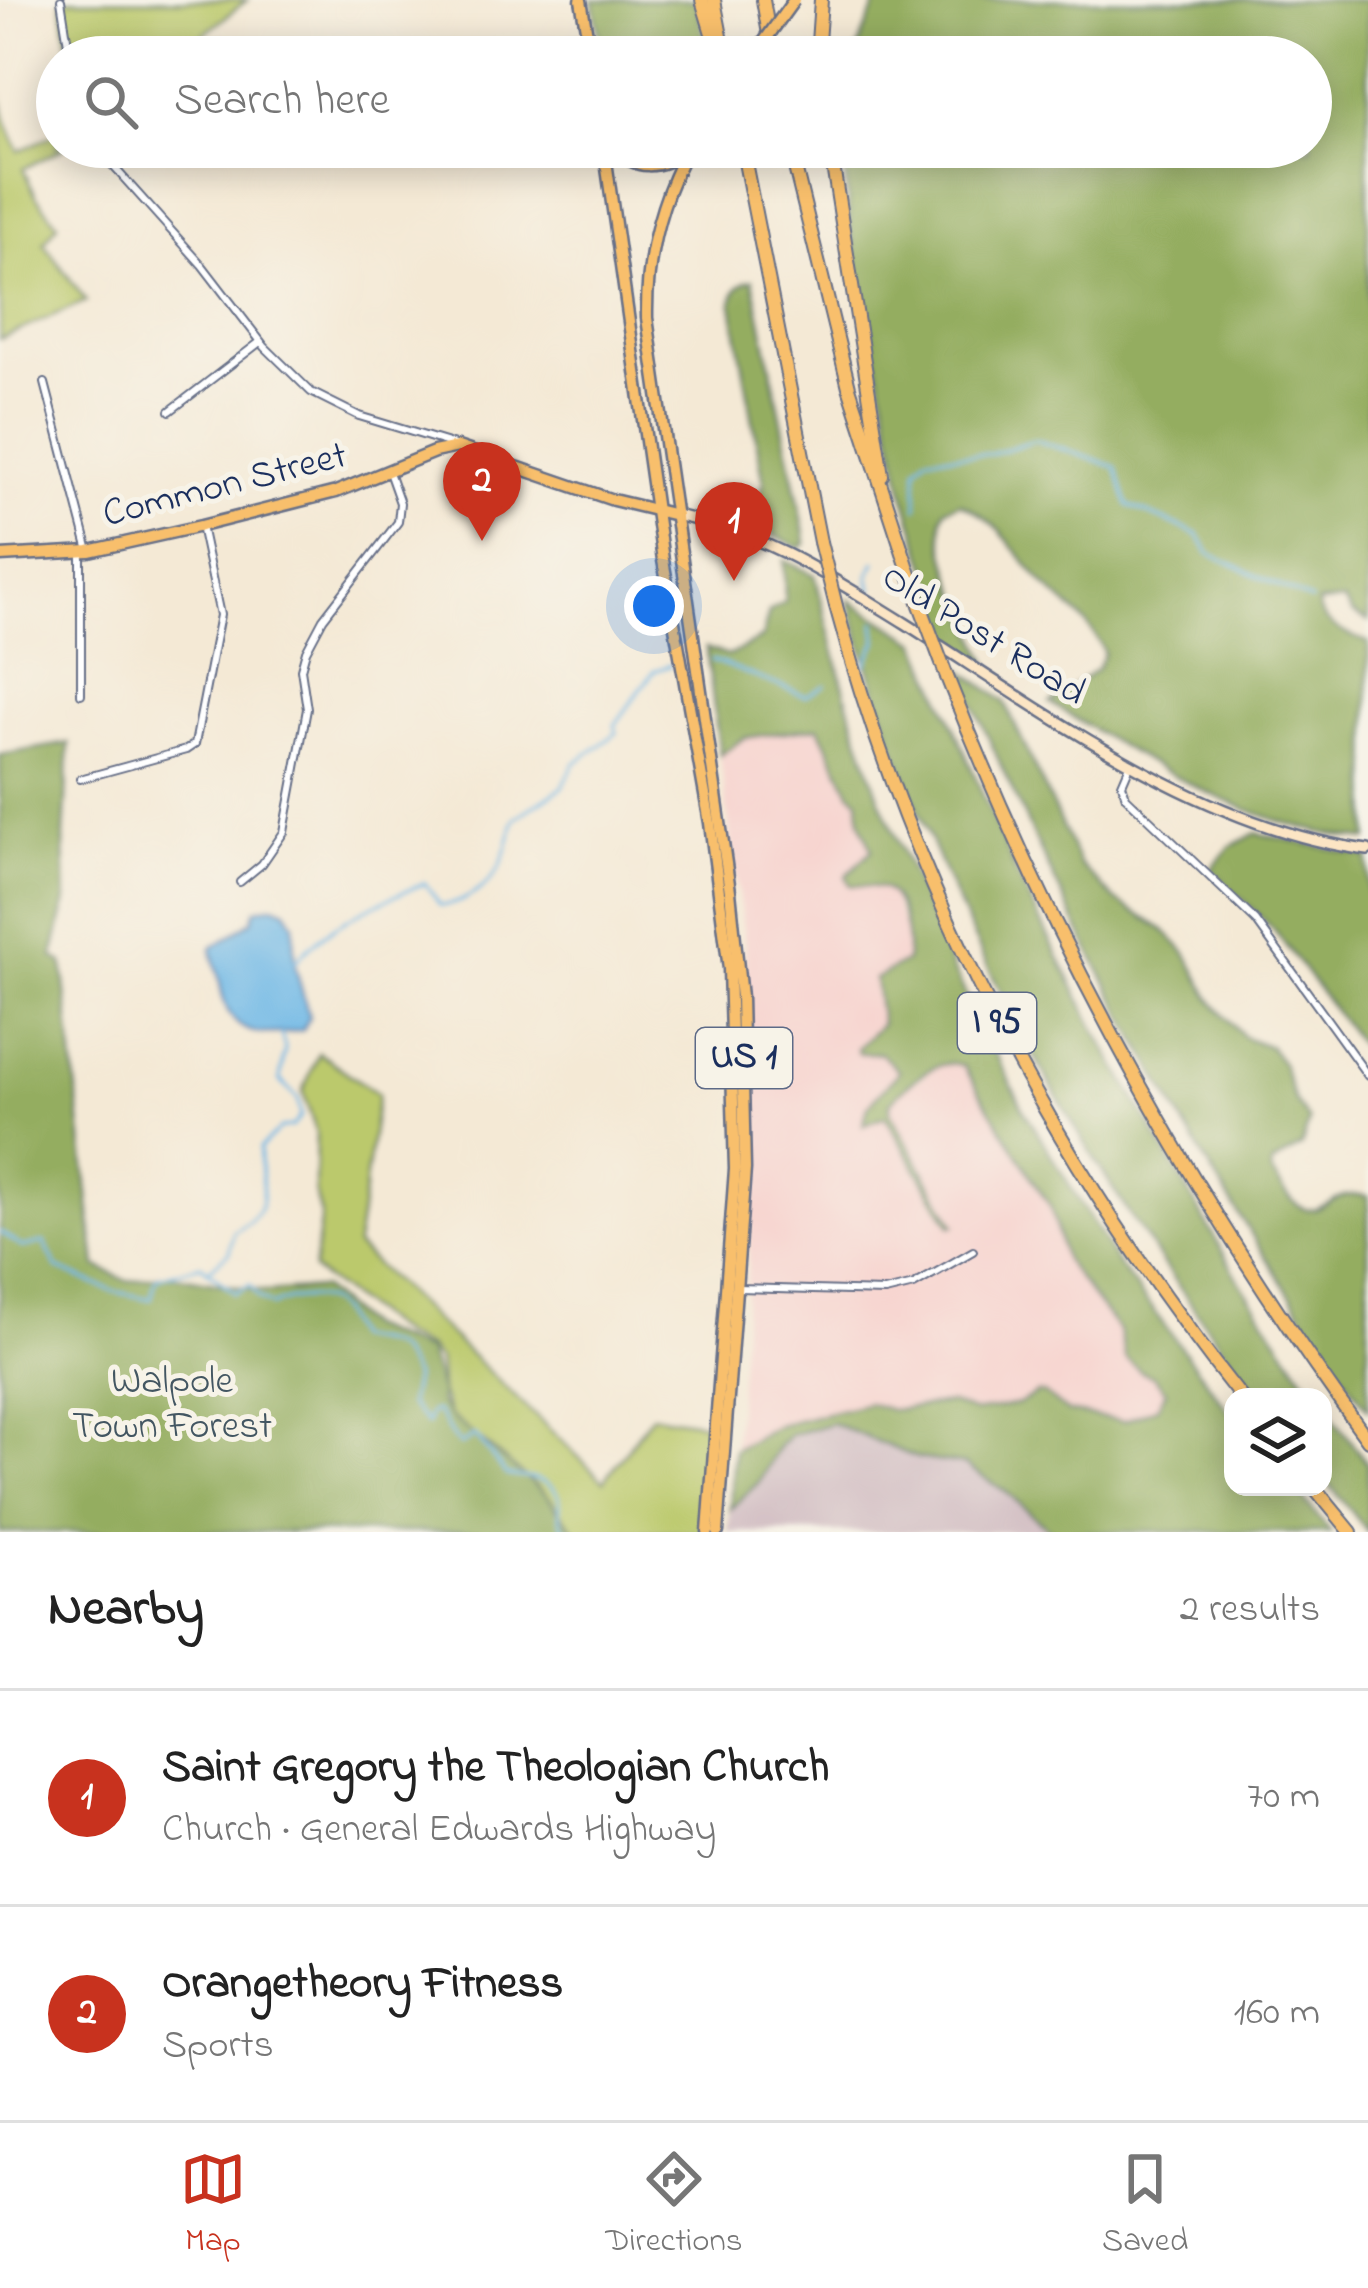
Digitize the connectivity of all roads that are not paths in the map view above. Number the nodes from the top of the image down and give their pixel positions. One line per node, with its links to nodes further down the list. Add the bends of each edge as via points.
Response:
1 (61, 0): 8 (street)
2 (581, 0): 9 (main road)
3 (702, 0): 10 (highway)
4 (714, 0): 11 (highway)
5 (763, 0): 13 (highway)
6 (794, 0): 12 (main road, bridge)
7 (821, 0): 14 (highway)
8 (67, 36)
9 (587, 36)
10 (715, 36)
11 (719, 36)
12 (768, 36)
13 (769, 36)
14 (818, 36)
15 (115, 168): 21 (street, Old Post Road)
16 (607, 168): 29 (main road, US 1)
17 (679, 168): 30 (main road, US 1, via 657,226 647,291)
18 (746, 168): 42 (highway, I 95, bridge, via 836,606 935,892 1054,1128)
19 (795, 168): 28 (highway, I 95)
20 (833, 168): 28 (highway)
21 (260, 342): 23 (street); 24 (street, Old Post Road, via 326,402)
22 (45, 383): 32 (street)
23 (170, 411)
24 (417, 432): 25 (street, Old Post Road); 26 (street)
25 (458, 447): 26 (main road, Common Street); 29 (main road, Old Post Road)
26 (423, 457): 27 (main road, Common Street)
27 (389, 472): 31 (main road, Common Street); 38 (street, via 398,522 305,651 307,709 284,832)
28 (886, 506): 43 (highway, I 95, bridge, via 1025,862 1130,1070 1250,1270)
29 (656, 511): 30 (main road, Old Post Road); 45 (main road, US 1, via 710,821 733,1032)
30 (676, 515): 35 (main road, Old Post Road, via 801,559); 41 (main road, US 1, via 741,998)
31 (201, 526): 32 (main road, Common Street); 36 (street, via 220,615 195,743)
32 (85, 551): 33 (main road, Common Street); 34 (street)
33 (0, 556)
34 (81, 694)
35 (1131, 763): 37 (main road, Old Post Road, via 1268,828); 39 (street, via 1121,784 1126,797 1256,922)
36 (80, 779)
37 (1368, 850)
38 (240, 881)
39 (1368, 1076)
40 (973, 1251): 41 (street, via 885,1292)
41 (737, 1288): 45 (main road, US 1)
42 (1234, 1388)
43 (1368, 1440)
44 (1321, 1496): 46 (highway)
45 (717, 1532)
46 (1351, 1532)

